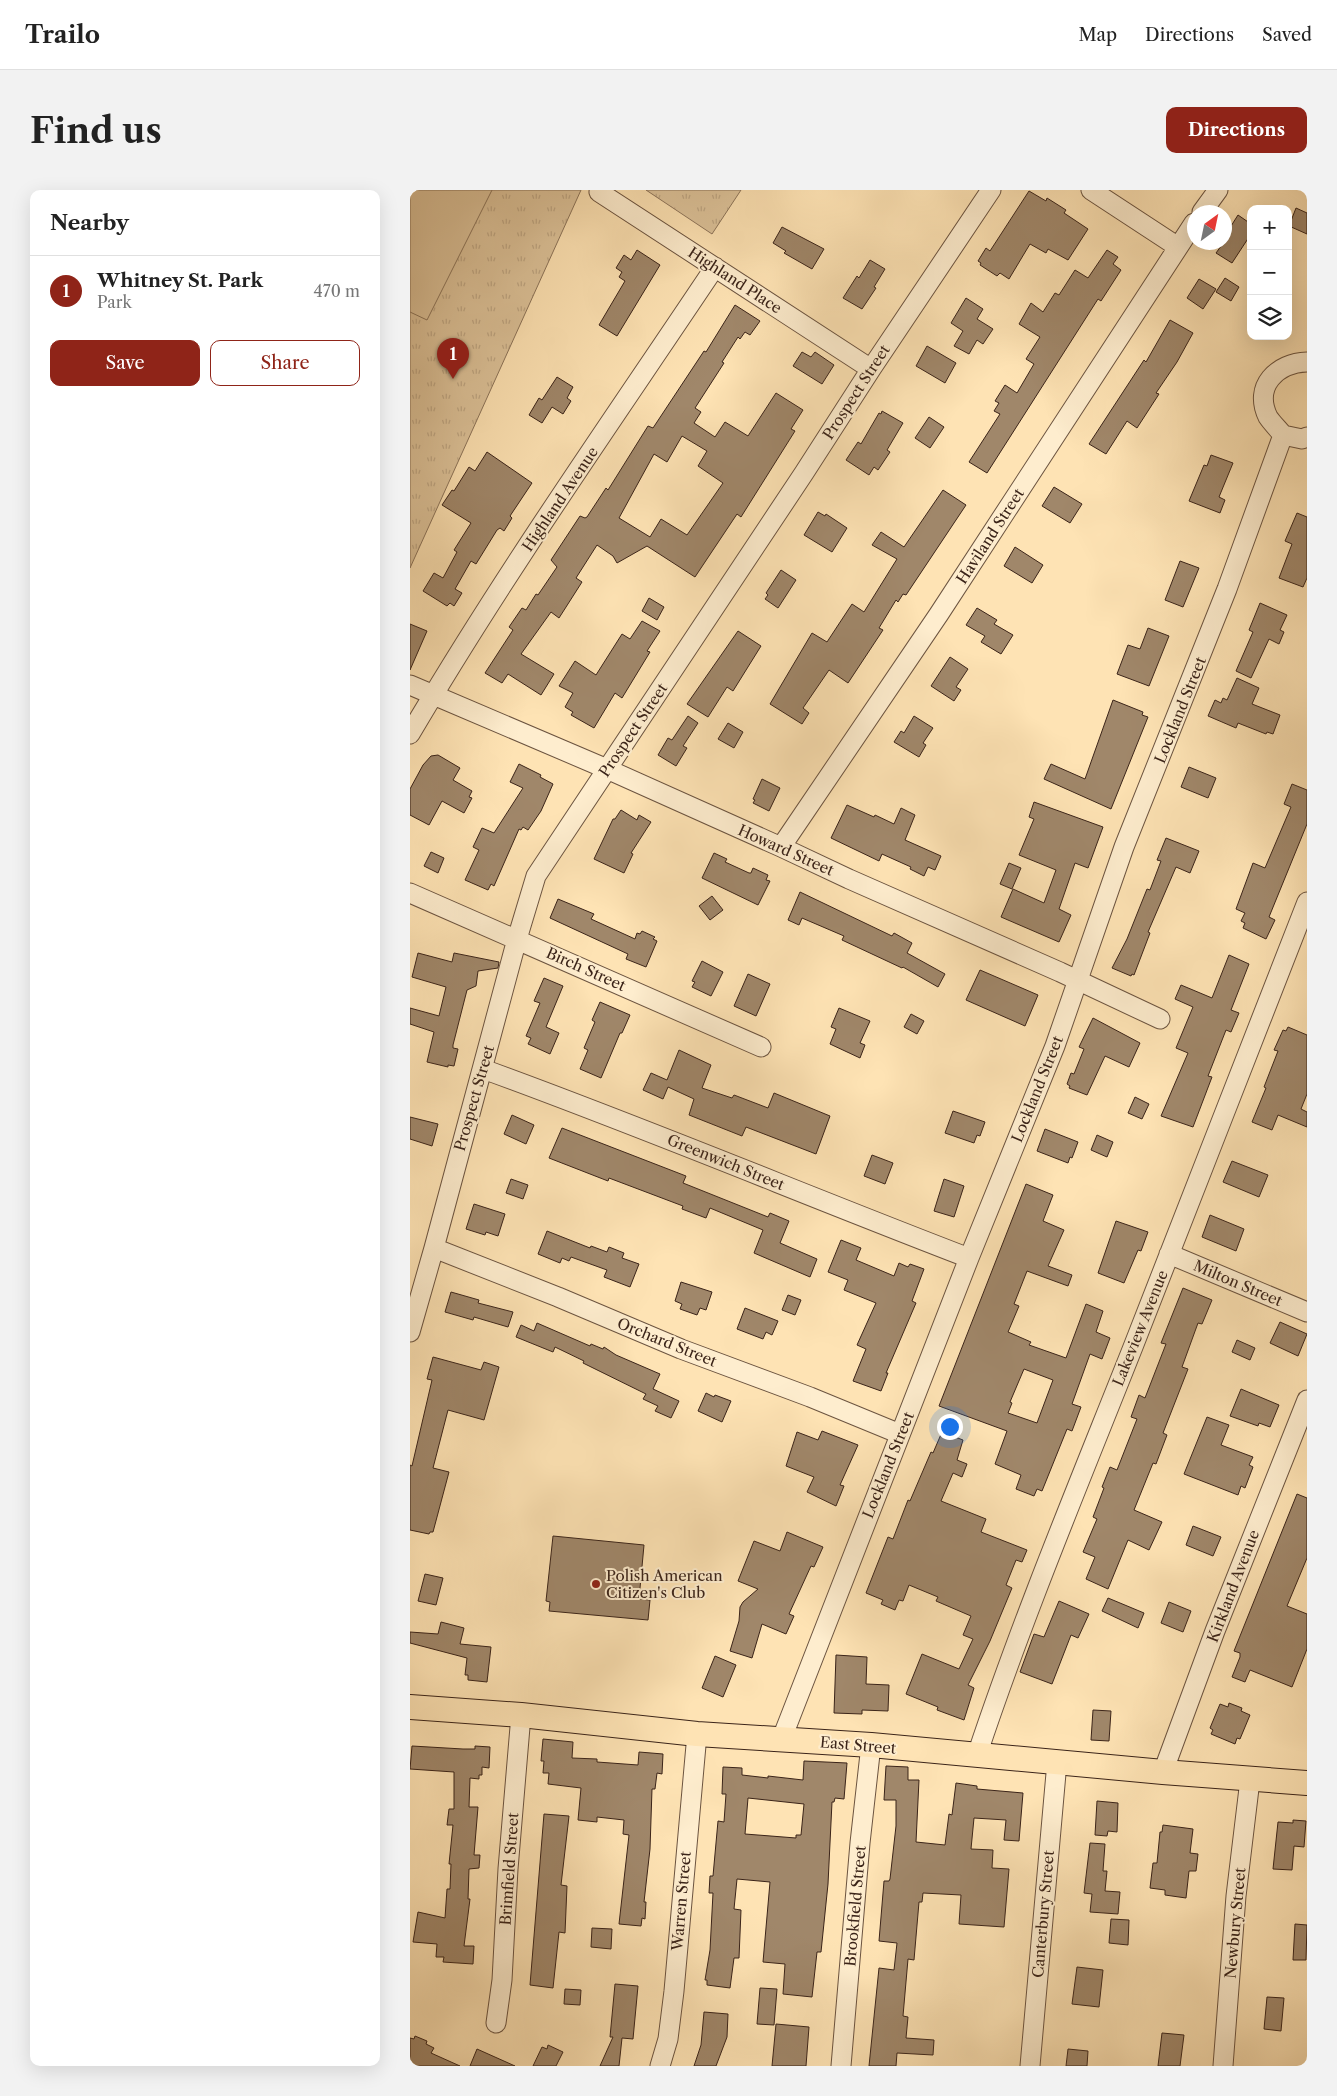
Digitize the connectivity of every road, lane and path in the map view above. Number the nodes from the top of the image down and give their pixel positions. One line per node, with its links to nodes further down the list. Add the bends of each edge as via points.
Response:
1 (991, 190): 10 (street, Prospect Street)
2 (1091, 190): 7 (street)
3 (1218, 190): 5 (street)
4 (599, 192): 8 (street, Highland Place)
5 (1207, 205)
6 (1187, 234): 7 (street, Haviland Street)
7 (1178, 247): 17 (street, Haviland Street, via 939,614)
8 (714, 267): 10 (street, Highland Place); 14 (street, Highland Avenue)
9 (1307, 362): 11 (street, via 1293,363 1266,383 1264,398 1268,417)
10 (871, 369): 16 (street, Prospect Street)
11 (1283, 435): 12 (street); 21 (street, Lockland Street, via 1222,604 1124,847)
12 (1307, 437)
13 (410, 685): 14 (street, Howard Street)
14 (432, 696): 15 (street, Highland Avenue); 16 (street, Howard Street)
15 (410, 734)
16 (606, 769): 17 (street, Howard Street); 20 (street, Prospect Street, via 536,876)
17 (782, 847): 21 (street, Howard Street)
18 (410, 893): 20 (street, Birch Street)
19 (1307, 902): 26 (street, Lakeview Avenue)
20 (517, 939): 23 (street, Birch Street); 24 (street, Prospect Street)
21 (1078, 981): 22 (street, Howard Street); 27 (street, Lockland Street)
22 (1160, 1020)
23 (761, 1047)
24 (483, 1069): 25 (street, Prospect Street); 27 (street, Greenwich Street)
25 (434, 1248): 29 (street, Prospect Street); 31 (street, Orchard Street)
26 (1169, 1254): 28 (street, Milton Street); 37 (street, Lakeview Avenue, via 1021,1629)
27 (969, 1258): 31 (street, Lockland Street)
28 (1307, 1312)
29 (410, 1332)
30 (1307, 1400): 39 (street, Kirkland Avenue)
31 (900, 1434): 35 (street, Lockland Street)
32 (410, 1707): 33 (main road, East Street)
33 (521, 1715): 34 (main road, East Street); 42 (street, Brimfield Street, via 502,1980)
34 (697, 1734): 35 (main road, East Street); 43 (street, Warren Street, via 674,1991 668,2039)
35 (782, 1738): 36 (main road, East Street)
36 (871, 1745): 37 (main road, East Street); 44 (street, Brookfield Street)
37 (977, 1755): 38 (main road, East Street)
38 (1057, 1762): 39 (main road, East Street); 45 (street, Canterbury Street)
39 (1164, 1772): 40 (main road, East Street)
40 (1250, 1780): 41 (main road, East Street); 46 (street, Newbury Street, via 1236,1896)
41 (1307, 1783)
42 (496, 2023)
43 (660, 2066)
44 (841, 2066)
45 (1030, 2066)
46 (1223, 2066)

